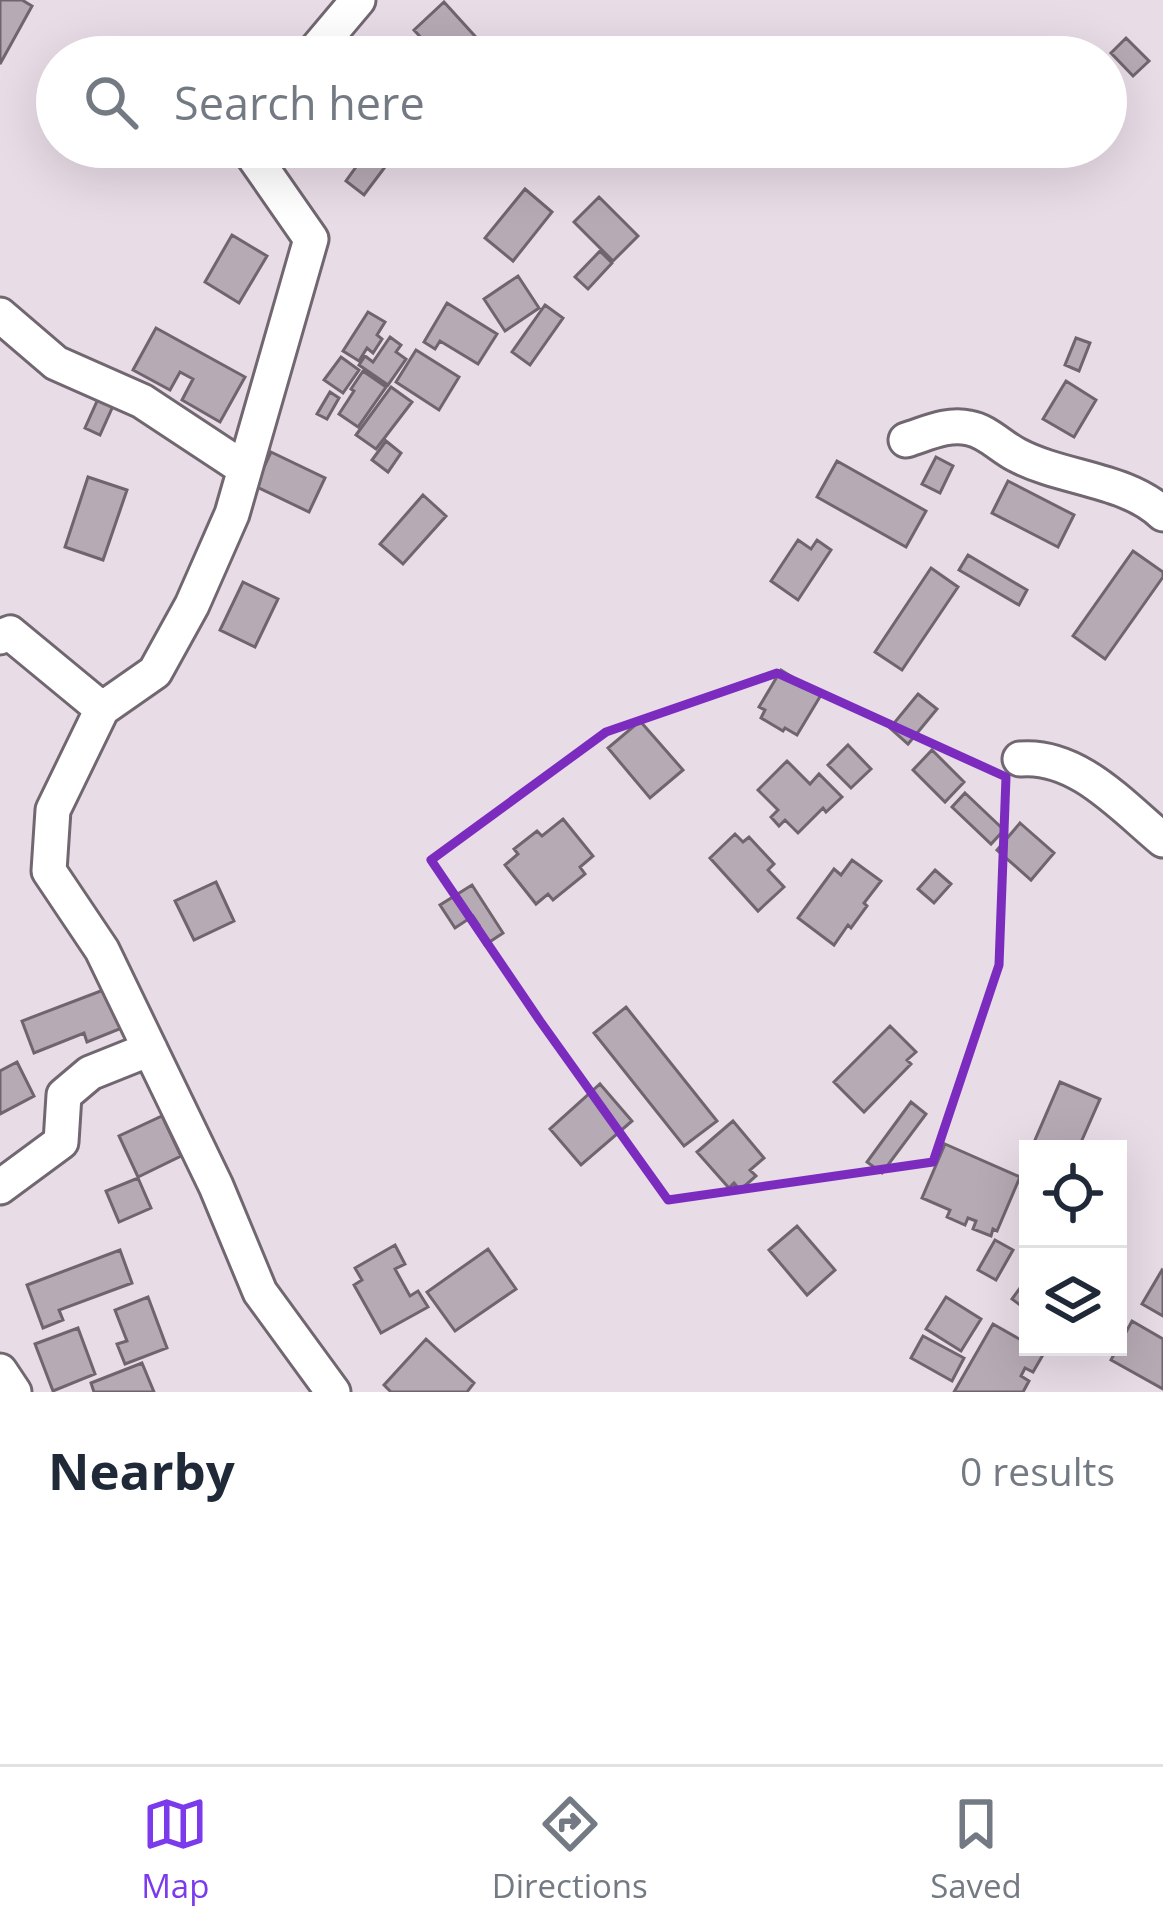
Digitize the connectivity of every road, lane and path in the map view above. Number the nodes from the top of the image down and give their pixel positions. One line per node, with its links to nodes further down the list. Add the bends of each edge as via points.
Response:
1 (358, 0): 2 (street)
2 (328, 36)
3 (262, 168): 6 (street, via 311,239)
4 (0, 315): 6 (street, via 56,363 142,401)
5 (906, 440): 7 (street, via 975,428 1017,455 1144,498)
6 (245, 469): 9 (street, via 192,605 155,672)
7 (1163, 514)
8 (0, 637): 9 (street, via 10,633)
9 (102, 709): 12 (street, via 53,810 49,871 103,950)
10 (1020, 759): 11 (street, via 1056,761 1077,772)
11 (1163, 840)
12 (151, 1049): 13 (street, via 90,1073 64,1095 61,1142); 16 (street, via 260,1292)
13 (0, 1187)
14 (0, 1370): 15 (street)
15 (14, 1392)
16 (333, 1392)

